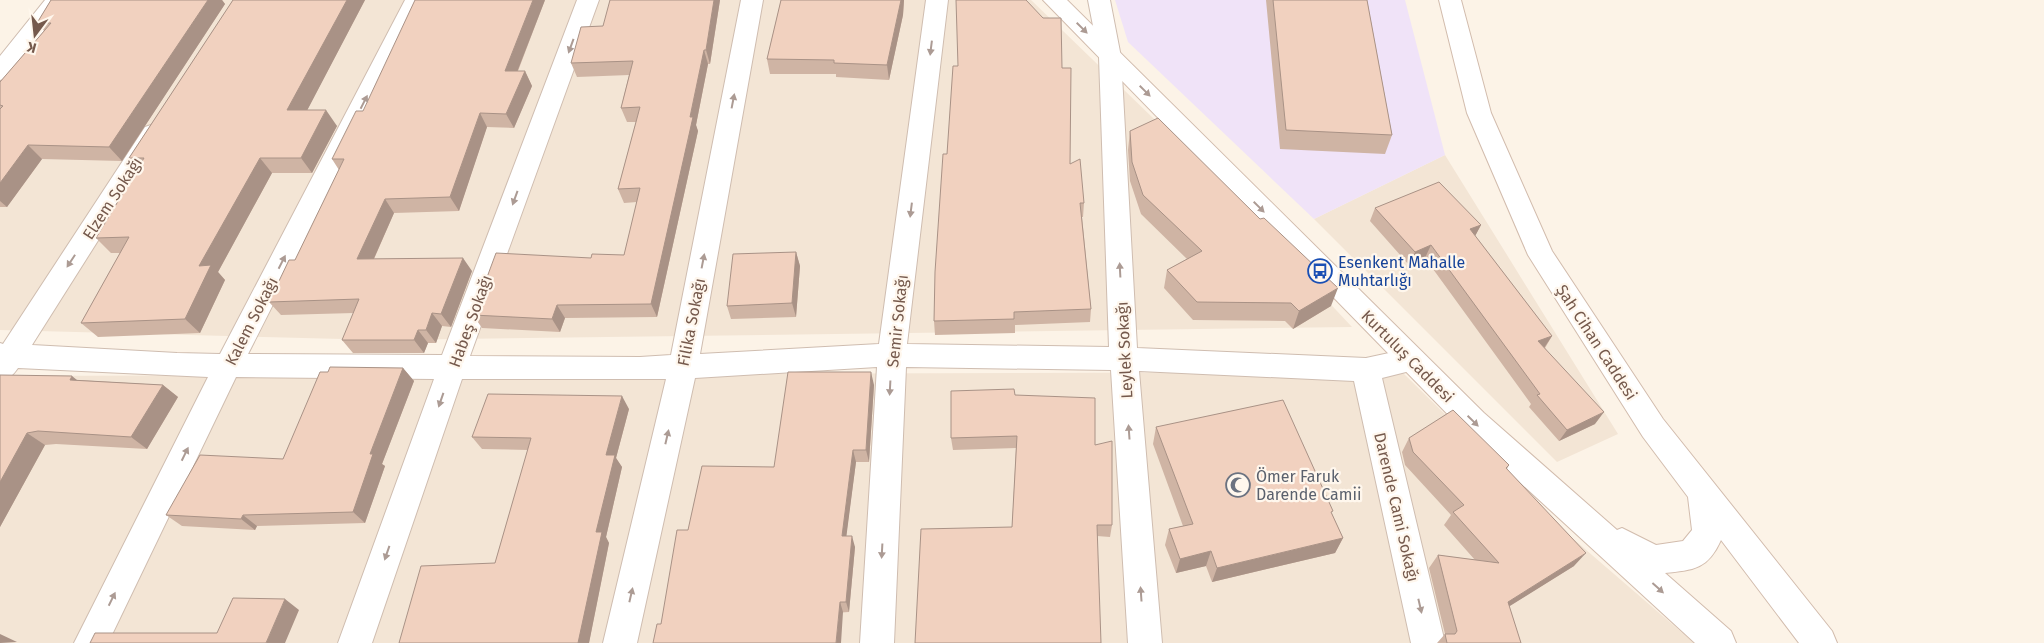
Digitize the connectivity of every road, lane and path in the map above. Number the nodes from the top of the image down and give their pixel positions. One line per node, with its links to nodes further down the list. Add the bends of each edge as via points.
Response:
1 (57, 0): 10 (street)
2 (416, 0): 16 (street, Kalem Sokağı, one-way to 2)
3 (588, 0): 17 (street, Habeş Sokağı, one-way to 17)
4 (752, 0): 18 (street, Filika Sokağı, one-way to 4)
5 (937, 0): 12 (street, Semir Sokağı, one-way to 12)
6 (1054, 0): 9 (street, Kurtuluş Caddesi, one-way to 9)
7 (1099, 0): 9 (street, Leylek Sokağı)
8 (1450, 0): 20 (street, Şah Cihan Caddesi, via 1479,113 1540,255 1653,428)
9 (1110, 57): 13 (street, Leylek Sokağı, one-way to 9); 14 (street, Kurtuluş Caddesi, one-way to 14)
10 (0, 72)
11 (166, 116): 15 (street, Elzem Sokağı, one-way to 15)
12 (892, 355): 13 (street); 18 (street); 26 (street, Semir Sokağı, one-way to 26)
13 (1124, 359): 19 (street); 27 (street, Leylek Sokağı, one-way to 13)
14 (1412, 360): 19 (street); 21 (street, Kurtuluş Caddesi, one-way to 21, via 1474,422)
15 (3, 361): 16 (street)
16 (228, 365): 17 (street); 23 (street, Kalem Sokağı, one-way to 16)
17 (452, 367): 18 (street); 24 (street, Habeş Sokağı, one-way to 24)
18 (682, 367): 25 (street, Filika Sokağı, one-way to 18)
19 (1366, 370): 28 (street, Darende Cami Sokağı, one-way to 28)
20 (1703, 493): 21 (street, via 1708,534 1692,555 1654,560); 30 (street, Şah Cihan Caddesi)
21 (1586, 523): 22 (street, Kurtuluş Caddesi, one-way to 22)
22 (1693, 629): 29 (street, Kurtuluş Caddesi)
23 (91, 643)
24 (355, 643)
25 (620, 643)
26 (877, 643)
27 (1145, 643)
28 (1428, 643)
29 (1719, 643)
30 (1820, 643)

